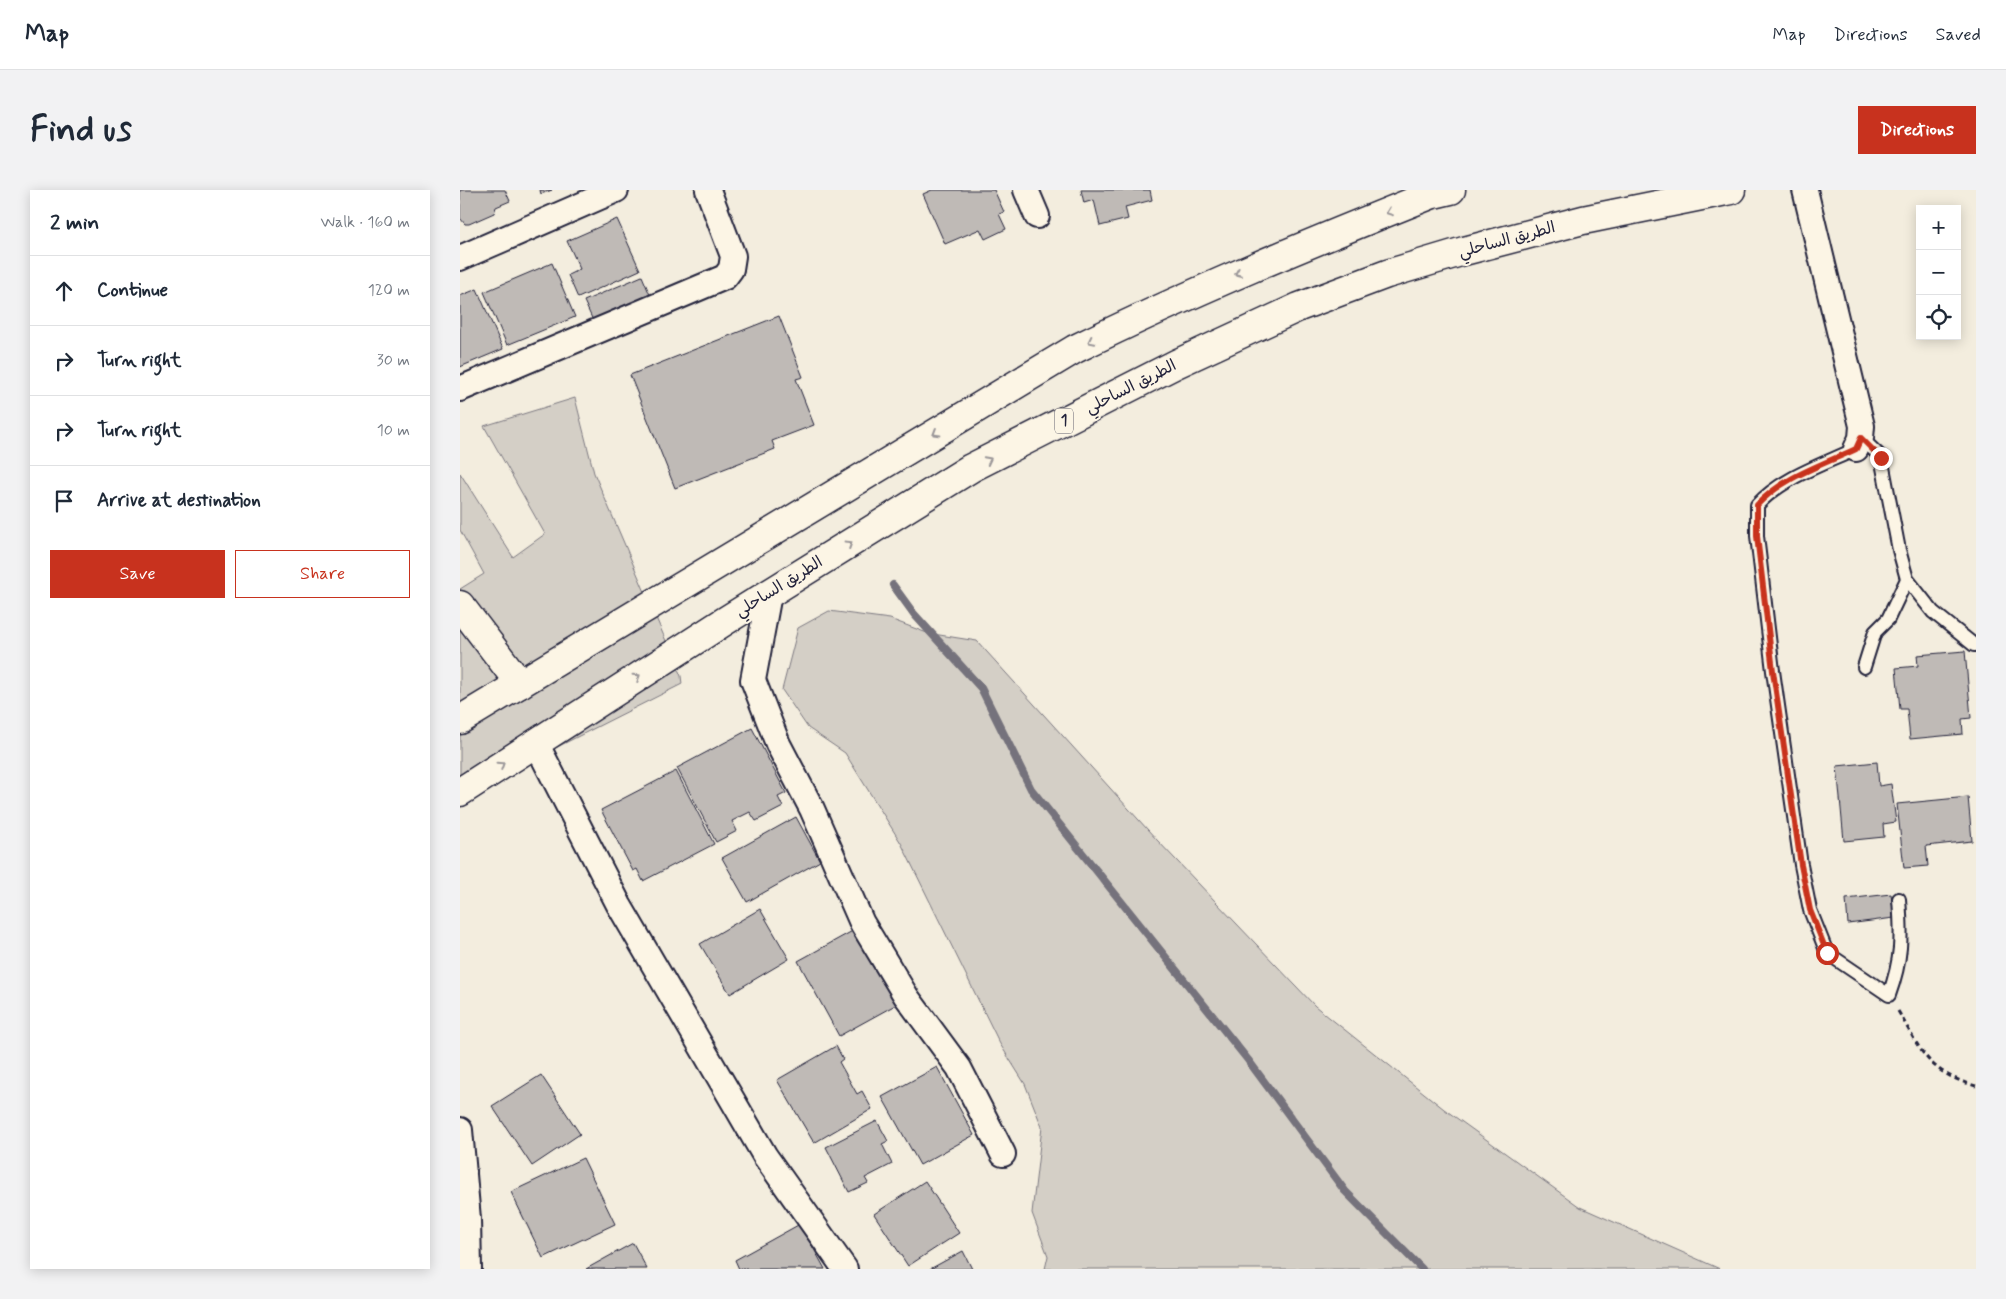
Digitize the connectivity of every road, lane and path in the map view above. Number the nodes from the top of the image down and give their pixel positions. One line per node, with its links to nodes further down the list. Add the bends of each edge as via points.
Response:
1 (616, 190): 8 (street)
2 (708, 190): 9 (street, via 733,256 731,269 725,277)
3 (1026, 190): 7 (street)
4 (1451, 190): 16 (main road, one-way to 16, via 1430,195 1299,247 1162,306 1076,349)
5 (1730, 190): 12 (main road, الطريق الساحلي / 1, one-way to 5, via 971,468 1176,364 1299,307 1387,274 1464,251 1583,220)
6 (1805, 190): 10 (street, via 1862,426)
7 (1038, 216)
8 (460, 258)
9 (460, 389)
10 (1858, 444): 11 (lane, via 1881,458); 21 (lane, via 1770,492 1757,505 1757,536 1774,680 1810,910 1827,953)
11 (1907, 579): 14 (lane, via 1933,612); 15 (lane, via 1888,619 1876,632)
12 (768, 594): 18 (main road, الطريق الساحلي / 1, one-way to 12); 24 (street, via 753,680 778,744 812,809 862,923 906,996 959,1068)
13 (460, 605): 16 (main road)
14 (1974, 645)
15 (1864, 667)
16 (520, 684): 17 (main road)
17 (460, 720)
18 (536, 743): 19 (main road, الطريق الساحلي / 1, one-way to 18); 26 (street, via 619,905 765,1156)
19 (460, 792)
20 (1899, 899): 21 (lane, via 1902,942 1897,973)
21 (1889, 995): 22 (path, via 1926,1059 1952,1079)
22 (1976, 1086)
23 (460, 1130): 25 (street)
24 (1003, 1154)
25 (469, 1269)
26 (845, 1269)

